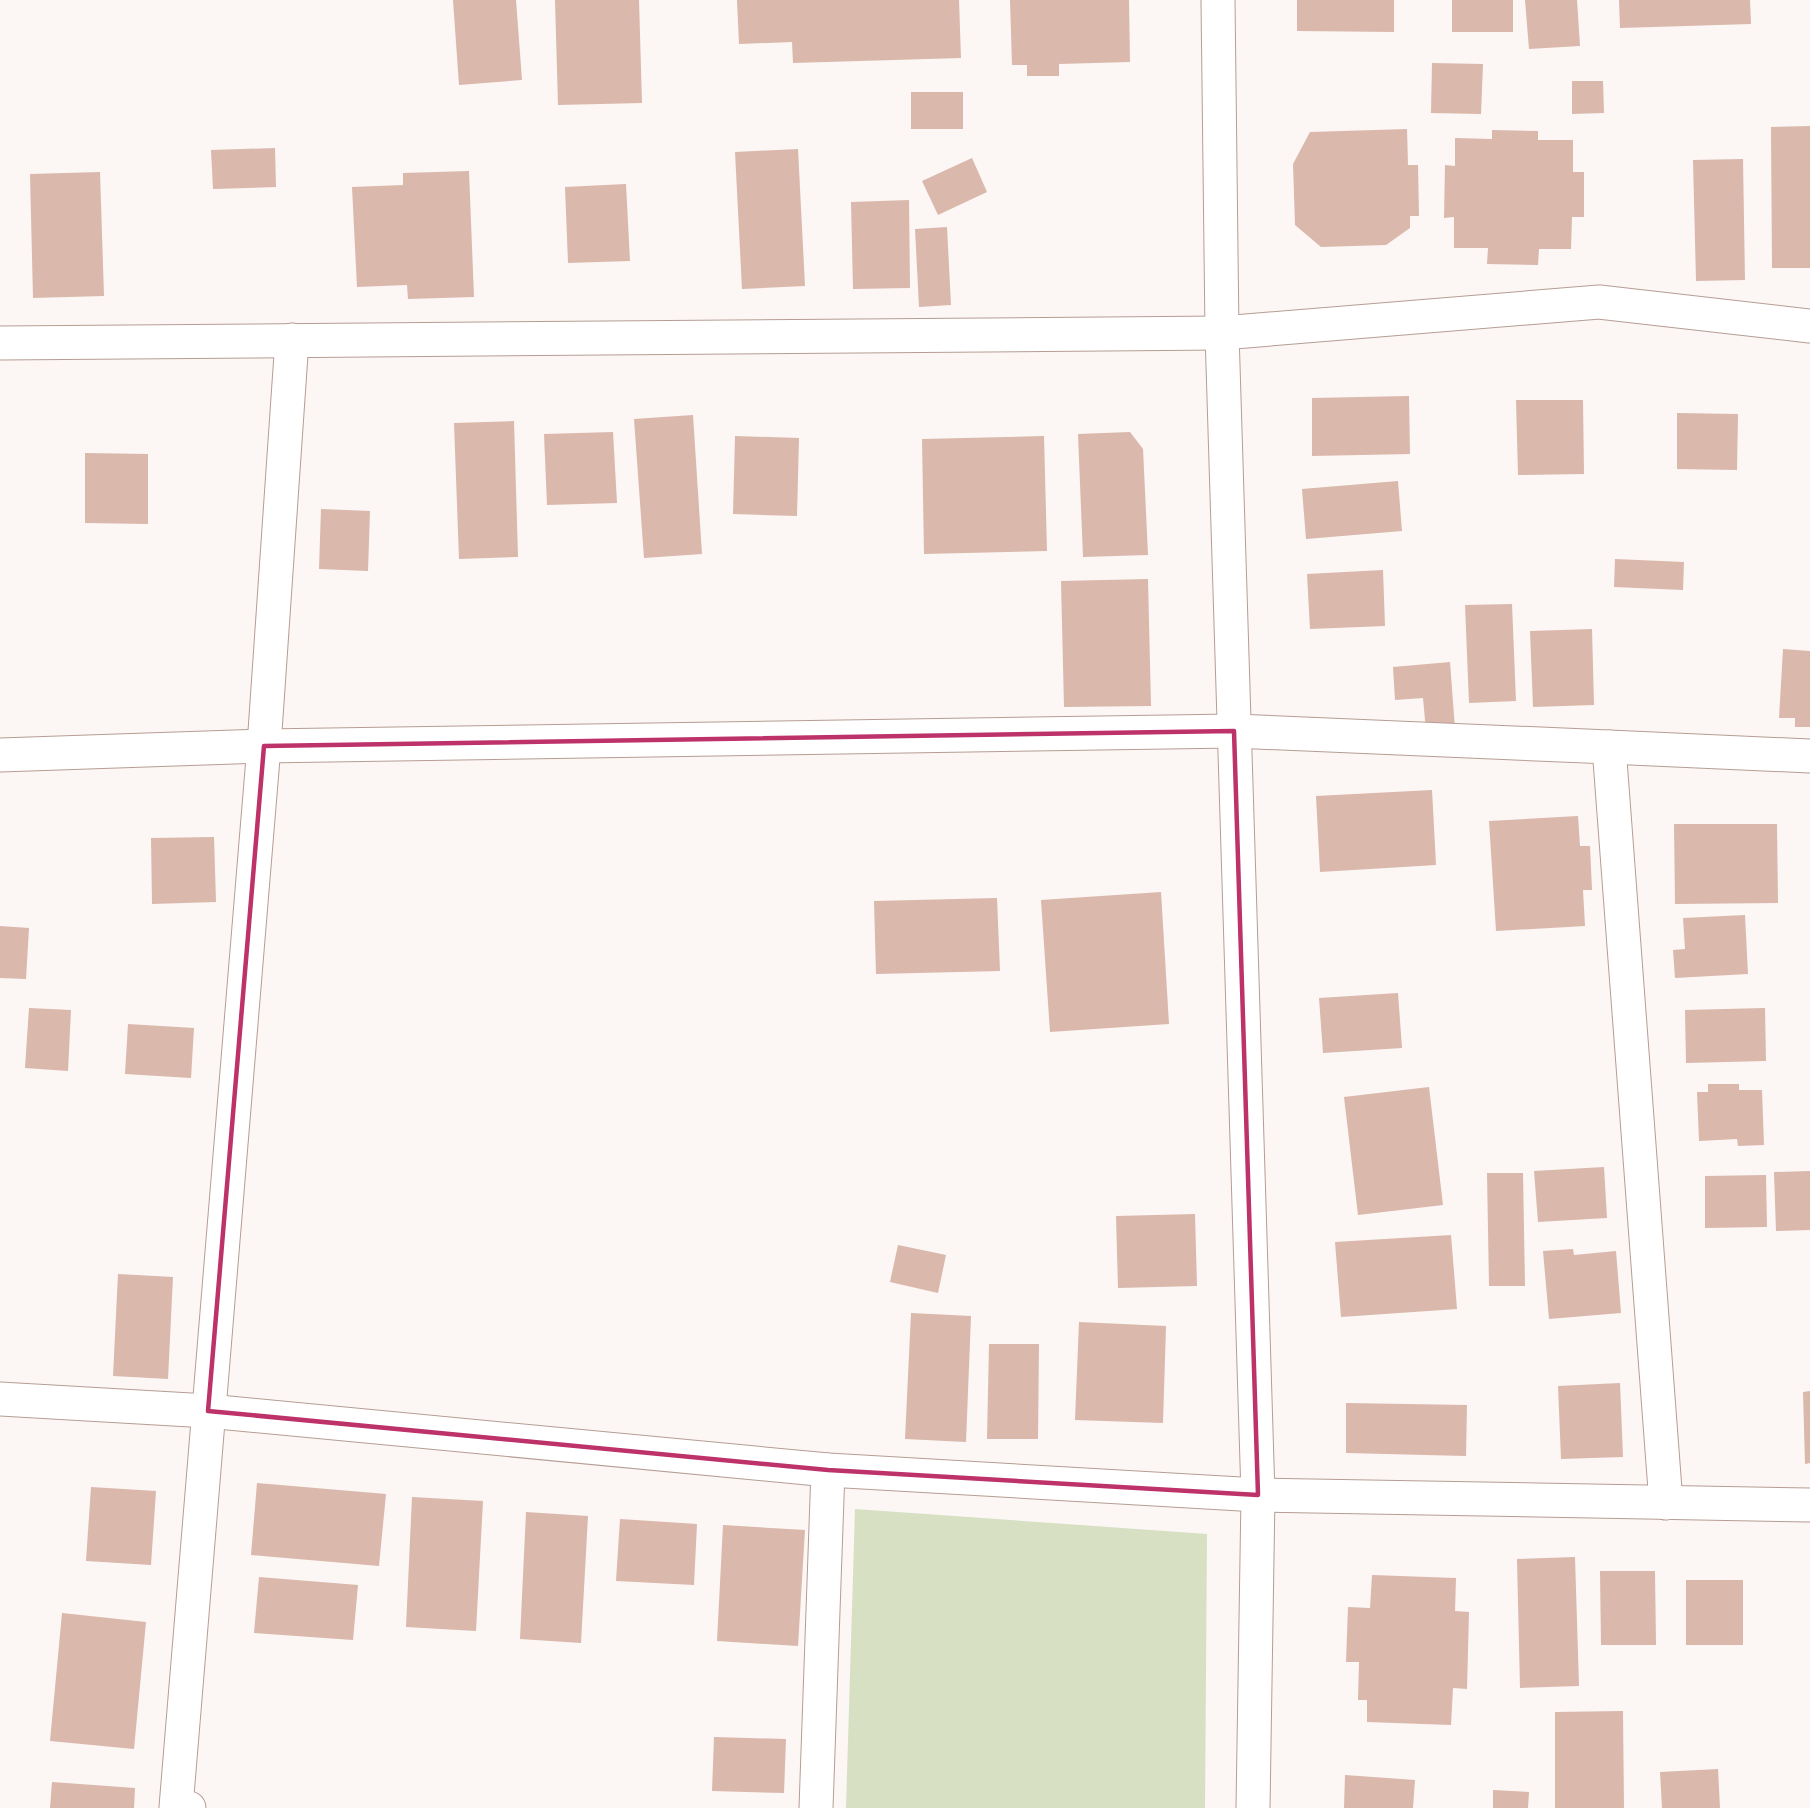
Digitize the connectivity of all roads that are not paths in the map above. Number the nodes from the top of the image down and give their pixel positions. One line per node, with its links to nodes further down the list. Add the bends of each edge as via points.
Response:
1 (1218, 0): 3 (street)
2 (1810, 326): 3 (street, via 1599,302)
3 (1222, 333): 4 (street); 6 (street)
4 (291, 340): 5 (street); 7 (street)
5 (0, 343)
6 (1234, 731): 7 (street); 8 (street); 14 (street)
7 (264, 746): 9 (street); 12 (street)
8 (1610, 747): 10 (street); 15 (street)
9 (0, 755)
10 (1810, 756)
11 (0, 1399): 12 (street)
12 (208, 1411): 13 (street); 17 (street)
13 (828, 1470): 14 (street); 18 (street)
14 (1258, 1495): 15 (street); 19 (street)
15 (1666, 1503): 16 (street)
16 (1810, 1505)
17 (180, 1808)
18 (816, 1808)
19 (1252, 1808)

